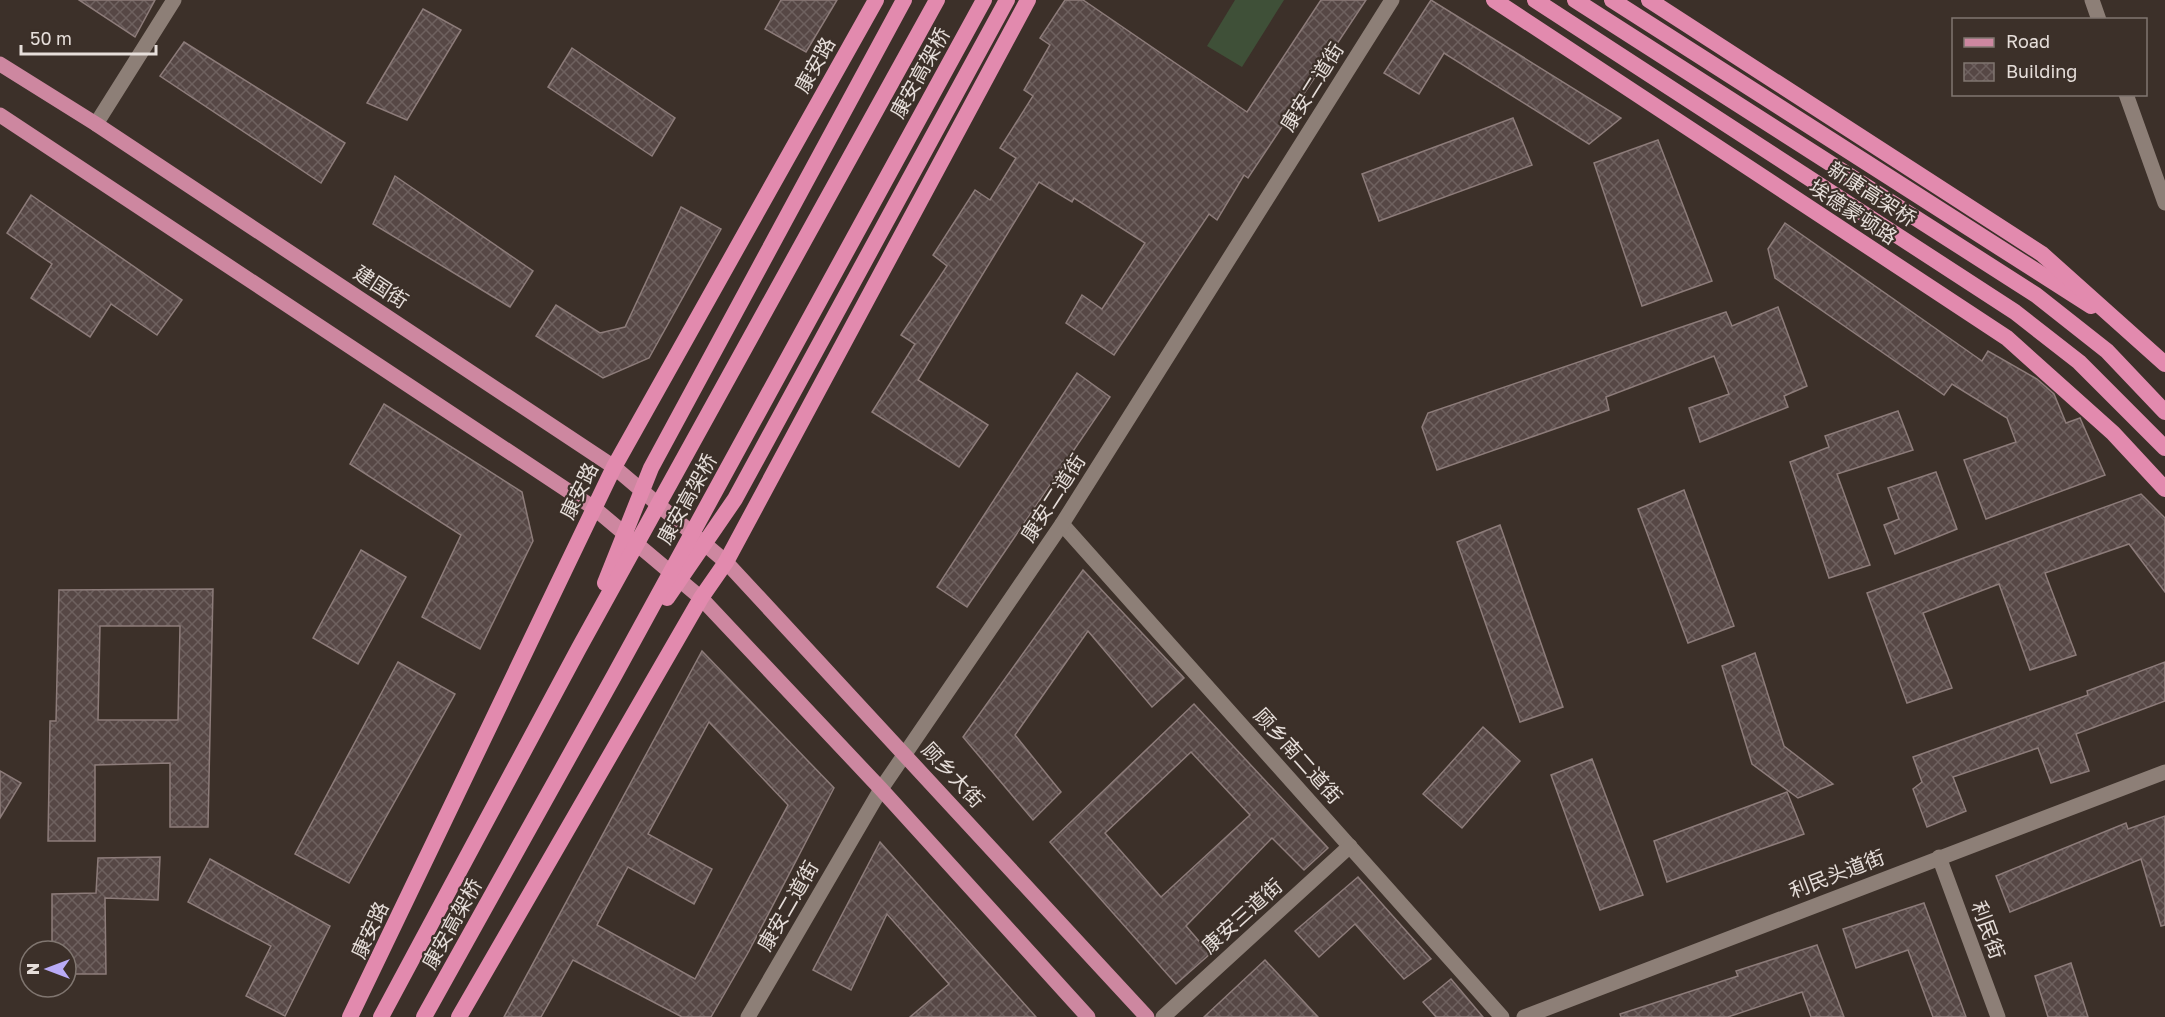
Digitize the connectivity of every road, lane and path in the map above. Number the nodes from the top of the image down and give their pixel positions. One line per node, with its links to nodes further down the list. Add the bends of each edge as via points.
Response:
1 (174, 0): 19 (street)
2 (876, 0): 25 (highway, 康安路)
3 (937, 0): 31 (highway, 康安高架桥)
4 (984, 0): 32 (highway, 康安高架桥)
5 (1007, 0): 32 (highway, via 735,499)
6 (1028, 0): 29 (highway)
7 (1392, 0): 28 (street, 康安二道街)
8 (1494, 0): 26 (highway, 埃德蒙顿路, via 2007,338 2113,433)
9 (1535, 0): 24 (highway, 新康高架桥, via 2015,312 2079,362)
10 (1575, 0): 23 (highway, 埃德蒙顿路, via 2036,295 2107,351)
11 (1612, 0): 21 (highway)
12 (1650, 0): 21 (highway, via 2042,254)
13 (2092, 0): 15 (street)
14 (903, 1): 31 (highway, via 651,468)
15 (2098, 18)
16 (0, 64): 19 (main road, 建国街)
17 (2127, 96): 20 (street)
18 (0, 115): 27 (main road)
19 (96, 124): 25 (main road, 建国街)
20 (2165, 203)
21 (2108, 316): 22 (highway)
22 (2165, 364)
23 (2165, 412)
24 (2165, 448)
25 (614, 467): 27 (highway, 康安路); 29 (main road, 建国街)
26 (2165, 489)
27 (594, 508): 30 (main road); 38 (highway, 康安路)
28 (1062, 524): 33 (street, 康安二道街); 36 (street, 顾乡南二道街)
29 (726, 562): 30 (highway); 33 (main road, 顾乡大街)
30 (701, 598): 35 (main road); 41 (highway)
31 (579, 648): 39 (highway, 康安高架桥)
32 (614, 676): 40 (highway, 康安高架桥)
33 (904, 754): 35 (street, 康安二道街); 44 (main road, 顾乡大街)
34 (2165, 772): 37 (street, 利民头道街)
35 (881, 789): 42 (street, 康安二道街); 43 (main road)
36 (1350, 846): 45 (street, 康安三道街); 46 (street, 顾乡南二道街)
37 (1939, 857): 47 (street, 利民头道街); 48 (street, 利民街)
38 (350, 1017)
39 (381, 1017)
40 (424, 1017)
41 (459, 1017)
42 (748, 1017)
43 (1088, 1017)
44 (1147, 1017)
45 (1163, 1017)
46 (1502, 1017)
47 (1524, 1017)
48 (1998, 1017)

